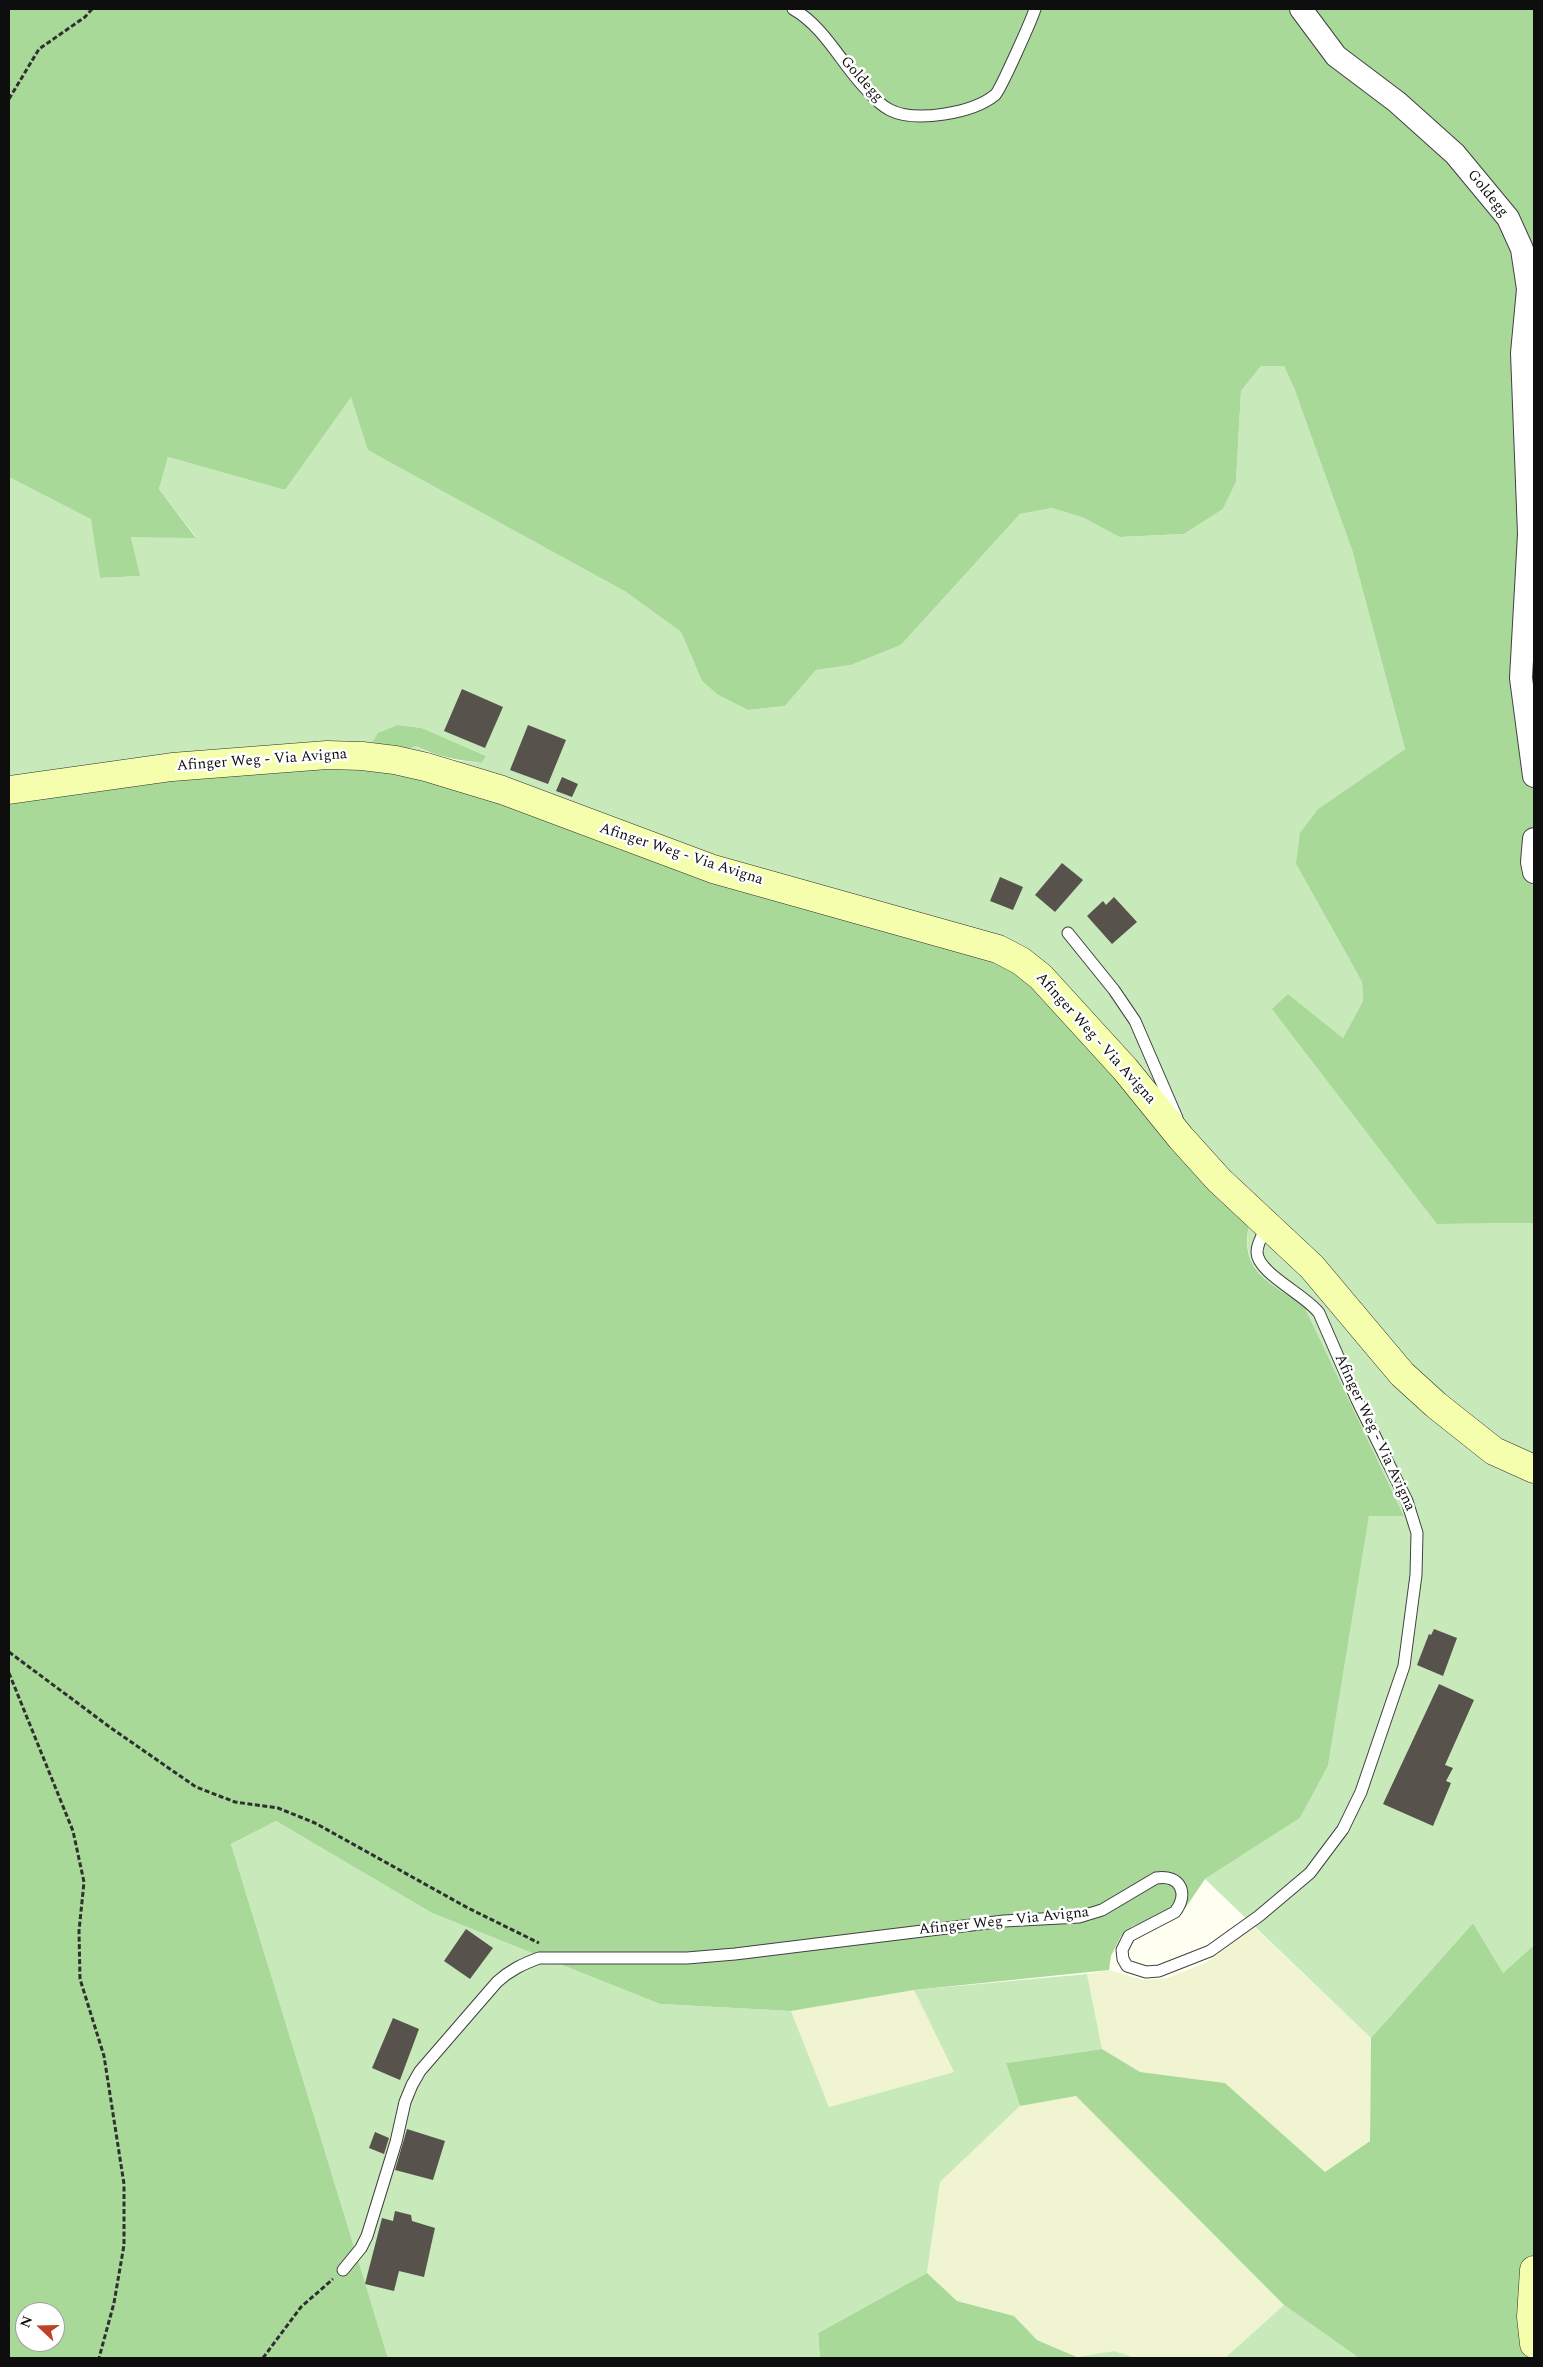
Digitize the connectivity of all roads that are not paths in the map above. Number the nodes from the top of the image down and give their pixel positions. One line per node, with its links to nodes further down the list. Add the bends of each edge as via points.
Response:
1 (793, 9): 2 (lane, Goldegg, via 817,28 867,90 888,110 904,115 942,115 972,107 996,94)
2 (1035, 9)
3 (1301, 9): 4 (street, Goldegg, via 1336,56 1397,102 1455,154 1508,218 1522,249 1528,289 1522,352 1529,534 1521,678)
4 (1534, 776)
5 (9, 790): 9 (street, Afinger Weg - Via Avigna, via 172,767 327,755 395,760 426,767 713,869 998,949 1021,960 1125,1068)
6 (1534, 839): 7 (street)
7 (1534, 872)
8 (1068, 933): 9 (lane, via 1135,1020)
9 (1198, 1158): 10 (street, Afinger Weg - Via Avigna)
10 (1267, 1227): 11 (street, Afinger Weg - Via Avigna, via 1312,1267 1402,1374 1436,1405 1494,1451); 12 (lane, Afinger Weg - Via Avigna, via 1258,1245 1258,1259 1269,1272 1313,1304 1325,1324 1357,1400 1407,1500 1417,1533 1406,1654 1399,1681 1352,1811 1332,1846 1310,1873 1225,1941 1189,1961 1160,1971 1146,1972 1127,1966 1122,1950 1129,1936 1175,1912 1180,1906 1182,1891 1178,1884 1165,1876 1156,1878 1102,1910 1073,1918 1004,1921 735,1954 679,1958 539,1958 510,1971 497,1982 420,2071 405,2102 367,2236)
11 (1534, 1469)
12 (343, 2270)
13 (1534, 2270): 14 (street, via 1531,2317)
14 (1534, 2344)

